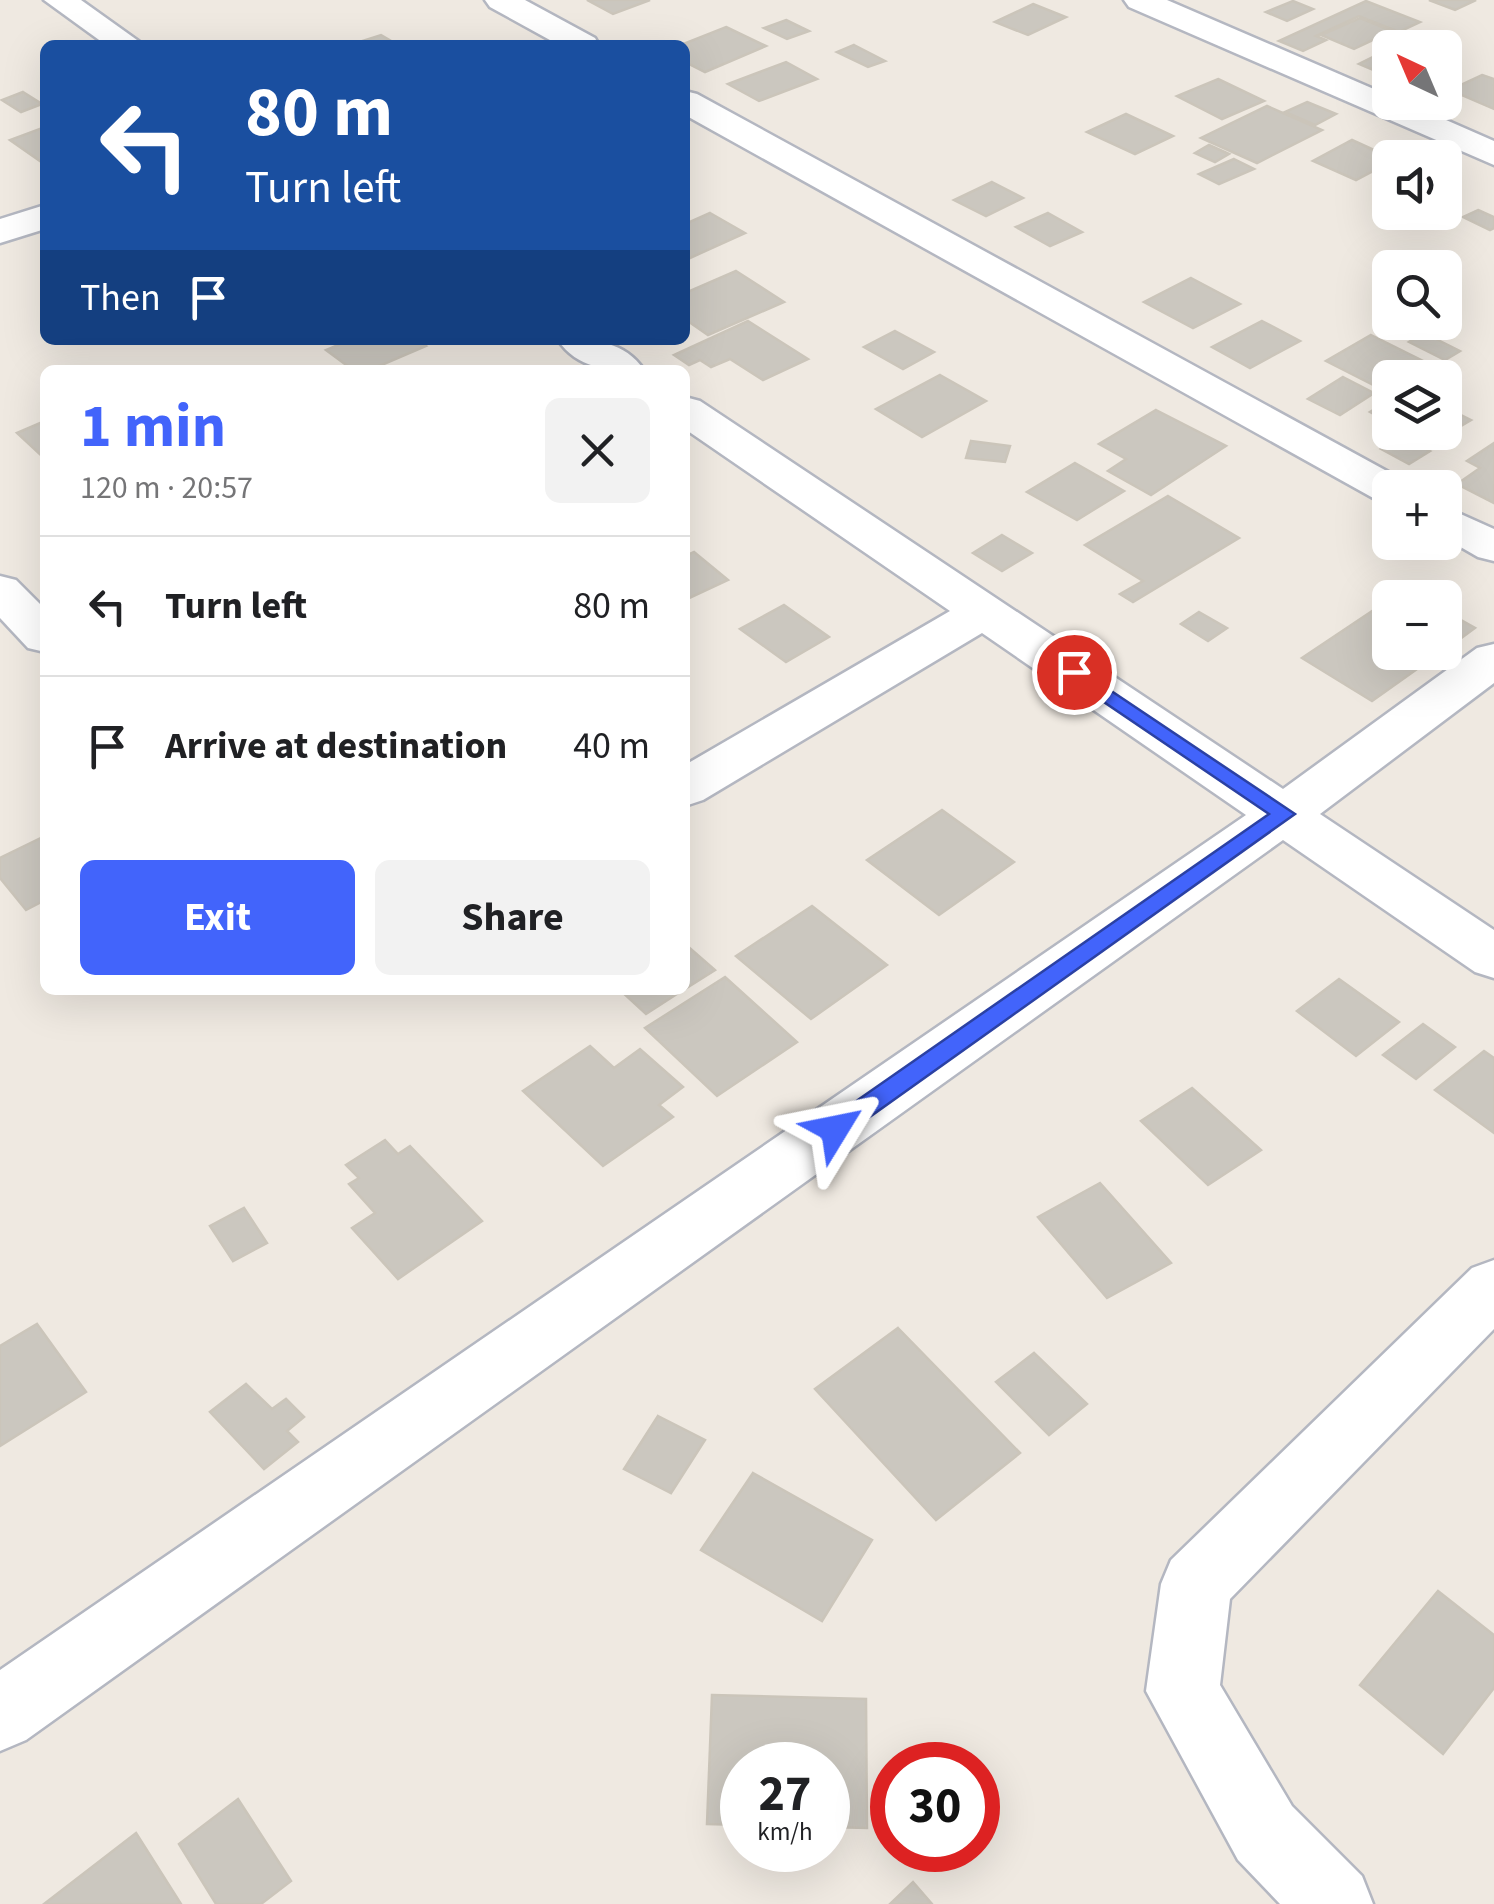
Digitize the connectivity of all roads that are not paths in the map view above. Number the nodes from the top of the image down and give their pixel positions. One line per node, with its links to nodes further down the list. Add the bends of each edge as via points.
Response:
1 (60, 0): 4 (street)
2 (501, 0): 5 (street)
3 (1140, 0): 7 (street)
4 (120, 40)
5 (574, 40)
6 (690, 104): 13 (street)
7 (1494, 154)
8 (40, 218): 9 (street)
9 (0, 232)
10 (586, 345): 11 (street)
11 (616, 365)
12 (690, 413): 17 (street)
13 (1372, 480)
14 (1462, 529): 15 (street)
15 (1494, 547)
16 (0, 590): 18 (street)
17 (984, 611): 20 (street); 21 (street)
18 (40, 632)
19 (1494, 659): 21 (street)
20 (690, 785)
21 (1284, 814): 22 (street); 24 (street)
22 (1494, 957)
23 (1494, 1286): 25 (street, via 1196,1584 1183,1691 1266,1833)
24 (0, 1714)
25 (1334, 1904)

